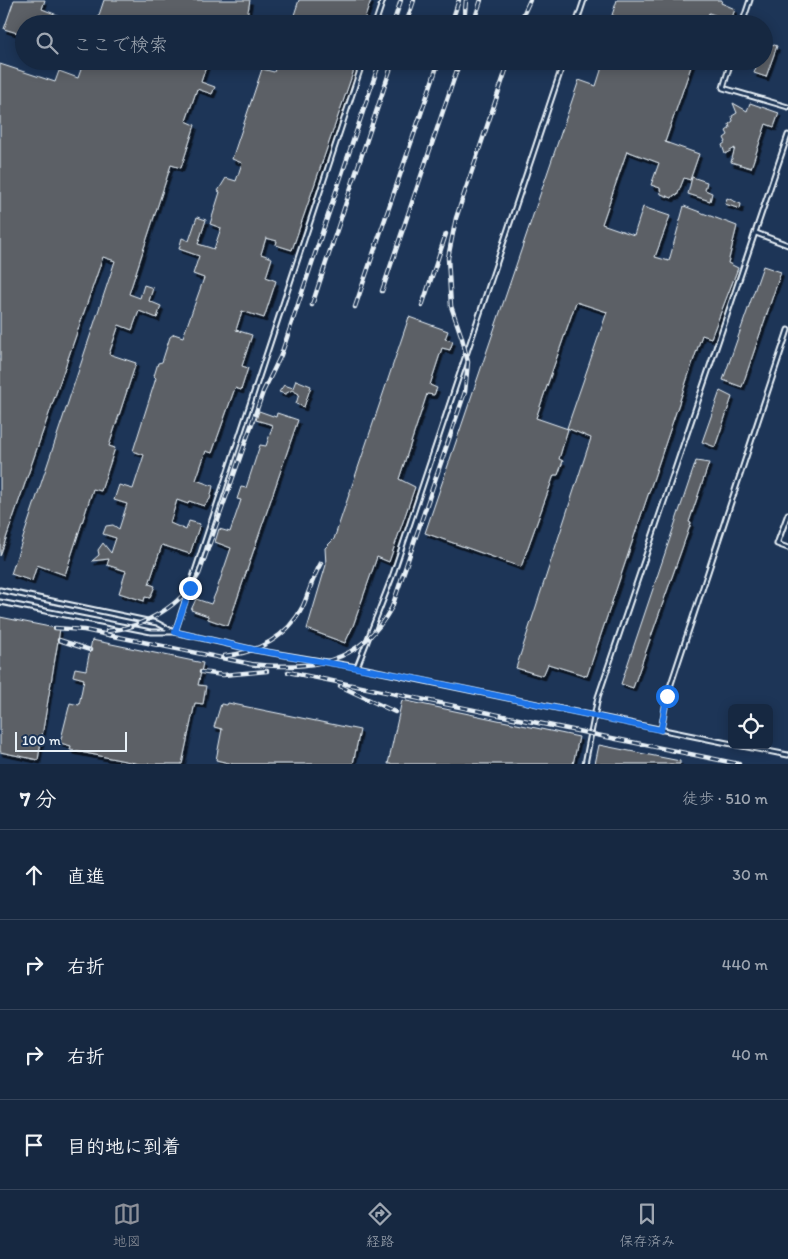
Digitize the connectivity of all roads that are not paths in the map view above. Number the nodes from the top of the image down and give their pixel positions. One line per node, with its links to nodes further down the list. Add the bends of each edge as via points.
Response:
1 (383, 0): 4 (lane)
2 (584, 0): 5 (lane)
3 (750, 0): 6 (lane)
4 (379, 15)
5 (579, 15)
6 (745, 15)
7 (361, 70): 19 (lane)
8 (561, 70): 20 (lane, via 392,577)
9 (728, 70): 10 (lane, via 723,88)
10 (788, 107)
11 (788, 135): 12 (lane)
12 (756, 233): 13 (lane); 21 (lane, via 670,479)
13 (788, 245)
14 (788, 330): 22 (lane, via 667,696)
15 (788, 514): 16 (lane, via 777,544)
16 (788, 548)
17 (0, 590): 19 (lane, via 157,623)
18 (0, 602): 19 (lane, via 151,632)
19 (175, 632): 20 (lane, via 255,650)
20 (357, 667): 21 (lane)
21 (594, 716): 22 (lane); 26 (lane)
22 (661, 730): 23 (lane)
23 (728, 743)
24 (757, 749): 25 (lane)
25 (788, 755)
26 (585, 764)

